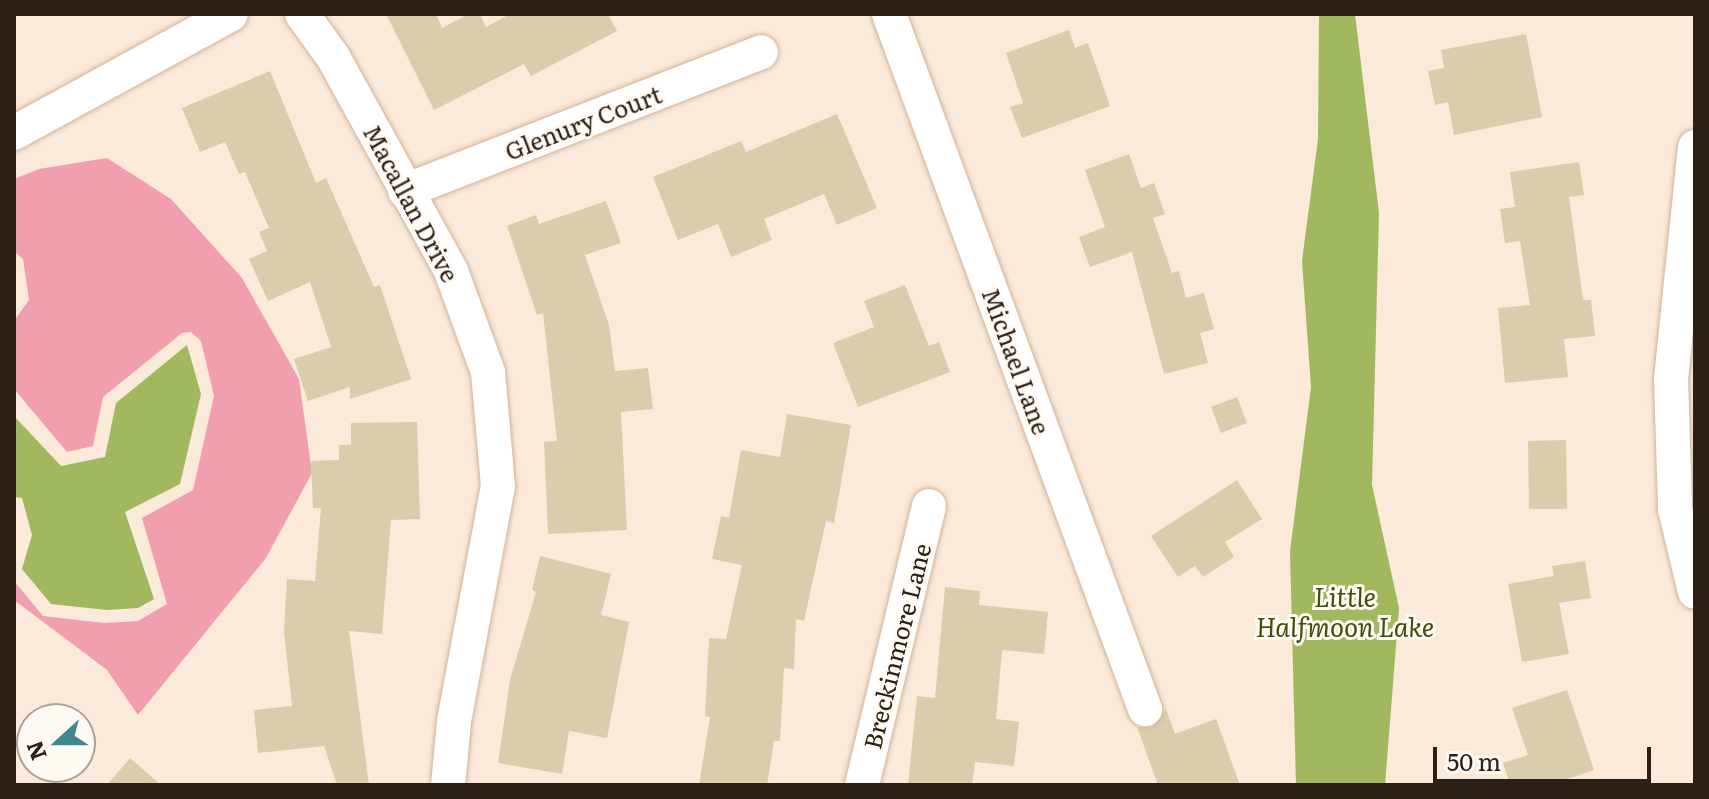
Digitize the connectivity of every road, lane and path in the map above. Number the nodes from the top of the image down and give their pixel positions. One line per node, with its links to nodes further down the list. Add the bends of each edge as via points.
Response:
1 (231, 14): 5 (street)
2 (302, 14): 7 (street, Macallan Drive, via 333,57)
3 (889, 14): 10 (street, Michael Lane)
4 (761, 52): 7 (street, Glenury Court)
5 (14, 133)
6 (1695, 147): 9 (street, via 1671,379 1675,509)
7 (405, 191): 11 (street, Macallan Drive, via 451,271 488,372 498,486 454,722)
8 (929, 506): 12 (street, Breckinmore Lane)
9 (1695, 592)
10 (1145, 709)
11 (448, 785)
12 (862, 785)

